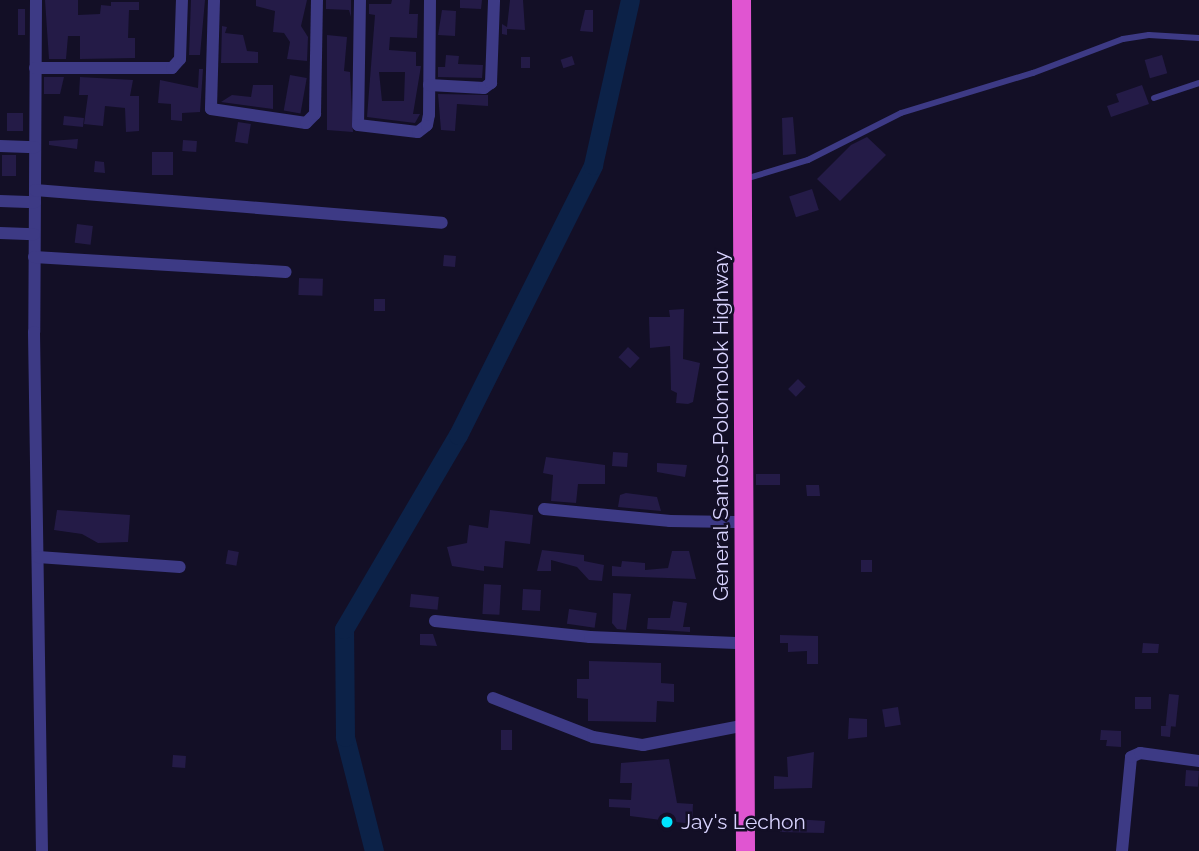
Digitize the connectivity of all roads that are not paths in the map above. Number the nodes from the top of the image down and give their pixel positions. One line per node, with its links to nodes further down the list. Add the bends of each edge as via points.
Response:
1 (36, 0): 11 (street)
2 (182, 0): 11 (street, via 180,60 172,68)
3 (214, 0): 4 (street, via 211,109 306,123 315,114)
4 (317, 0)
5 (360, 0): 13 (street, via 359,126 420,131 429,115)
6 (430, 0): 13 (street)
7 (494, 0): 13 (street, via 491,83 484,88)
8 (731, 0): 26 (highway)
9 (741, 0): 17 (highway, General Santos-Polomolok Highway)
10 (1199, 38): 17 (lane, via 1149,35 1123,39 1034,73 901,113 808,160)
11 (35, 68): 16 (street)
12 (1199, 83): 14 (lane)
13 (429, 85)
14 (1154, 98)
15 (0, 146): 16 (street)
16 (35, 147): 18 (street)
17 (742, 180): 36 (highway, General Santos-Polomolok Highway)
18 (35, 196): 19 (street); 20 (street); 22 (street)
19 (0, 201)
20 (442, 223)
21 (0, 233): 22 (street)
22 (34, 234): 23 (street)
23 (34, 257): 24 (street); 27 (street)
24 (286, 272)
25 (544, 509): 26 (street)
26 (735, 522): 30 (highway)
27 (38, 557): 28 (street); 34 (street)
28 (180, 567)
29 (435, 621): 30 (street, via 590,637)
30 (736, 643): 32 (highway)
31 (493, 698): 32 (street, via 593,737 643,745)
32 (736, 727): 35 (highway)
33 (1199, 761): 37 (street, via 1140,753 1131,757)
34 (42, 851)
35 (736, 851)
36 (745, 851)
37 (1122, 851)

